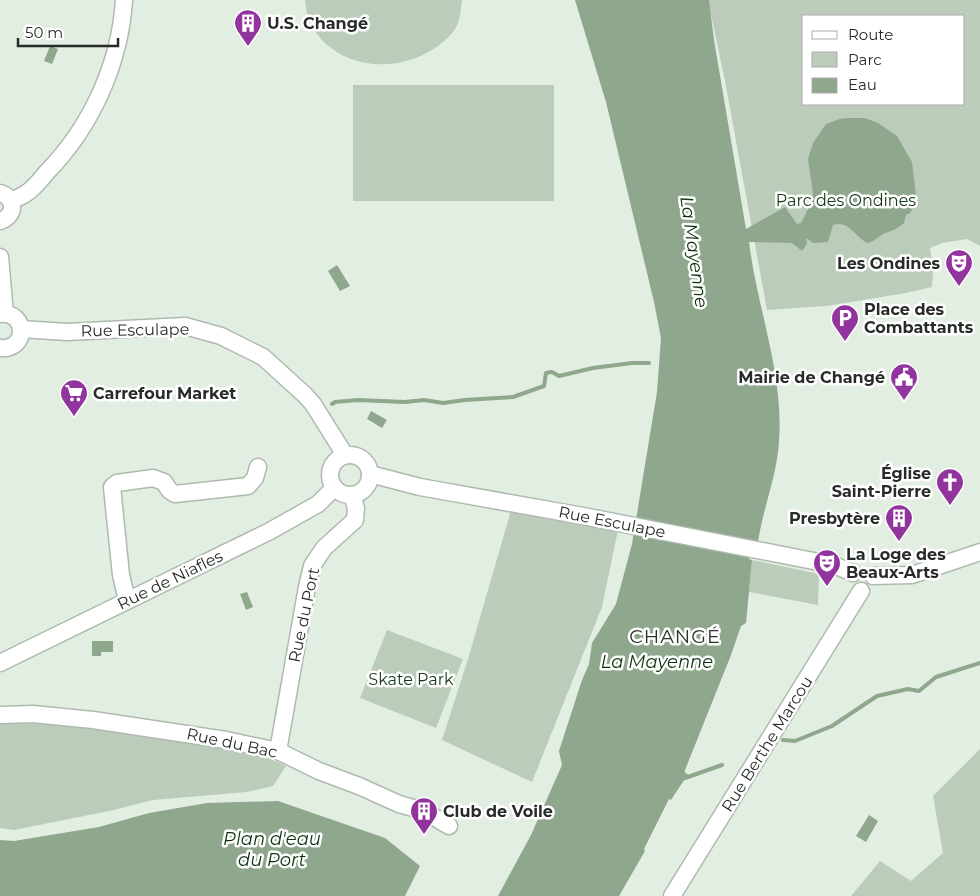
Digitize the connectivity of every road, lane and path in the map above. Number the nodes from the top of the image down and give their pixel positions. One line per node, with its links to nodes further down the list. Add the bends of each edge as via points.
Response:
1 (124, 0): 2 (street, via 114,59 87,122 59,160 28,192)
2 (6, 197): 3 (street, via 11,214)
3 (0, 221)
4 (0, 257): 5 (street)
5 (2, 314): 6 (street, via 16,318)
6 (21, 329): 7 (street, via 16,344); 8 (street, Rue Esculape, via 67,332 185,326 221,336 263,357 305,396)
7 (0, 348)
8 (346, 455): 10 (street, via 362,459); 11 (street, via 339,457 330,468)
9 (258, 467): 17 (street, via 248,486 175,494 164,482 153,478 117,483 112,487 126,596)
10 (370, 474): 12 (street, via 367,486); 14 (street, Rue Esculape, via 420,487 834,565)
11 (334, 488): 12 (street, via 345,495); 17 (street, Rue de Niafles, via 318,504 285,522)
12 (352, 495): 20 (street, Rue du Port, via 356,508 354,520 324,548 312,566)
13 (980, 552): 15 (street, via 912,574)
14 (853, 573): 15 (street, via 866,569); 16 (street, via 852,584)
15 (874, 576): 16 (street, via 870,588)
16 (861, 591): 22 (street, Rue Berthe Marcou)
17 (124, 602): 18 (street, Rue de Niafles)
18 (0, 663)
19 (0, 715): 20 (street, Rue du Bac, via 33,714 93,720)
20 (278, 751): 21 (street, Rue du Bac, via 399,804 424,811)
21 (449, 826)
22 (672, 896)

